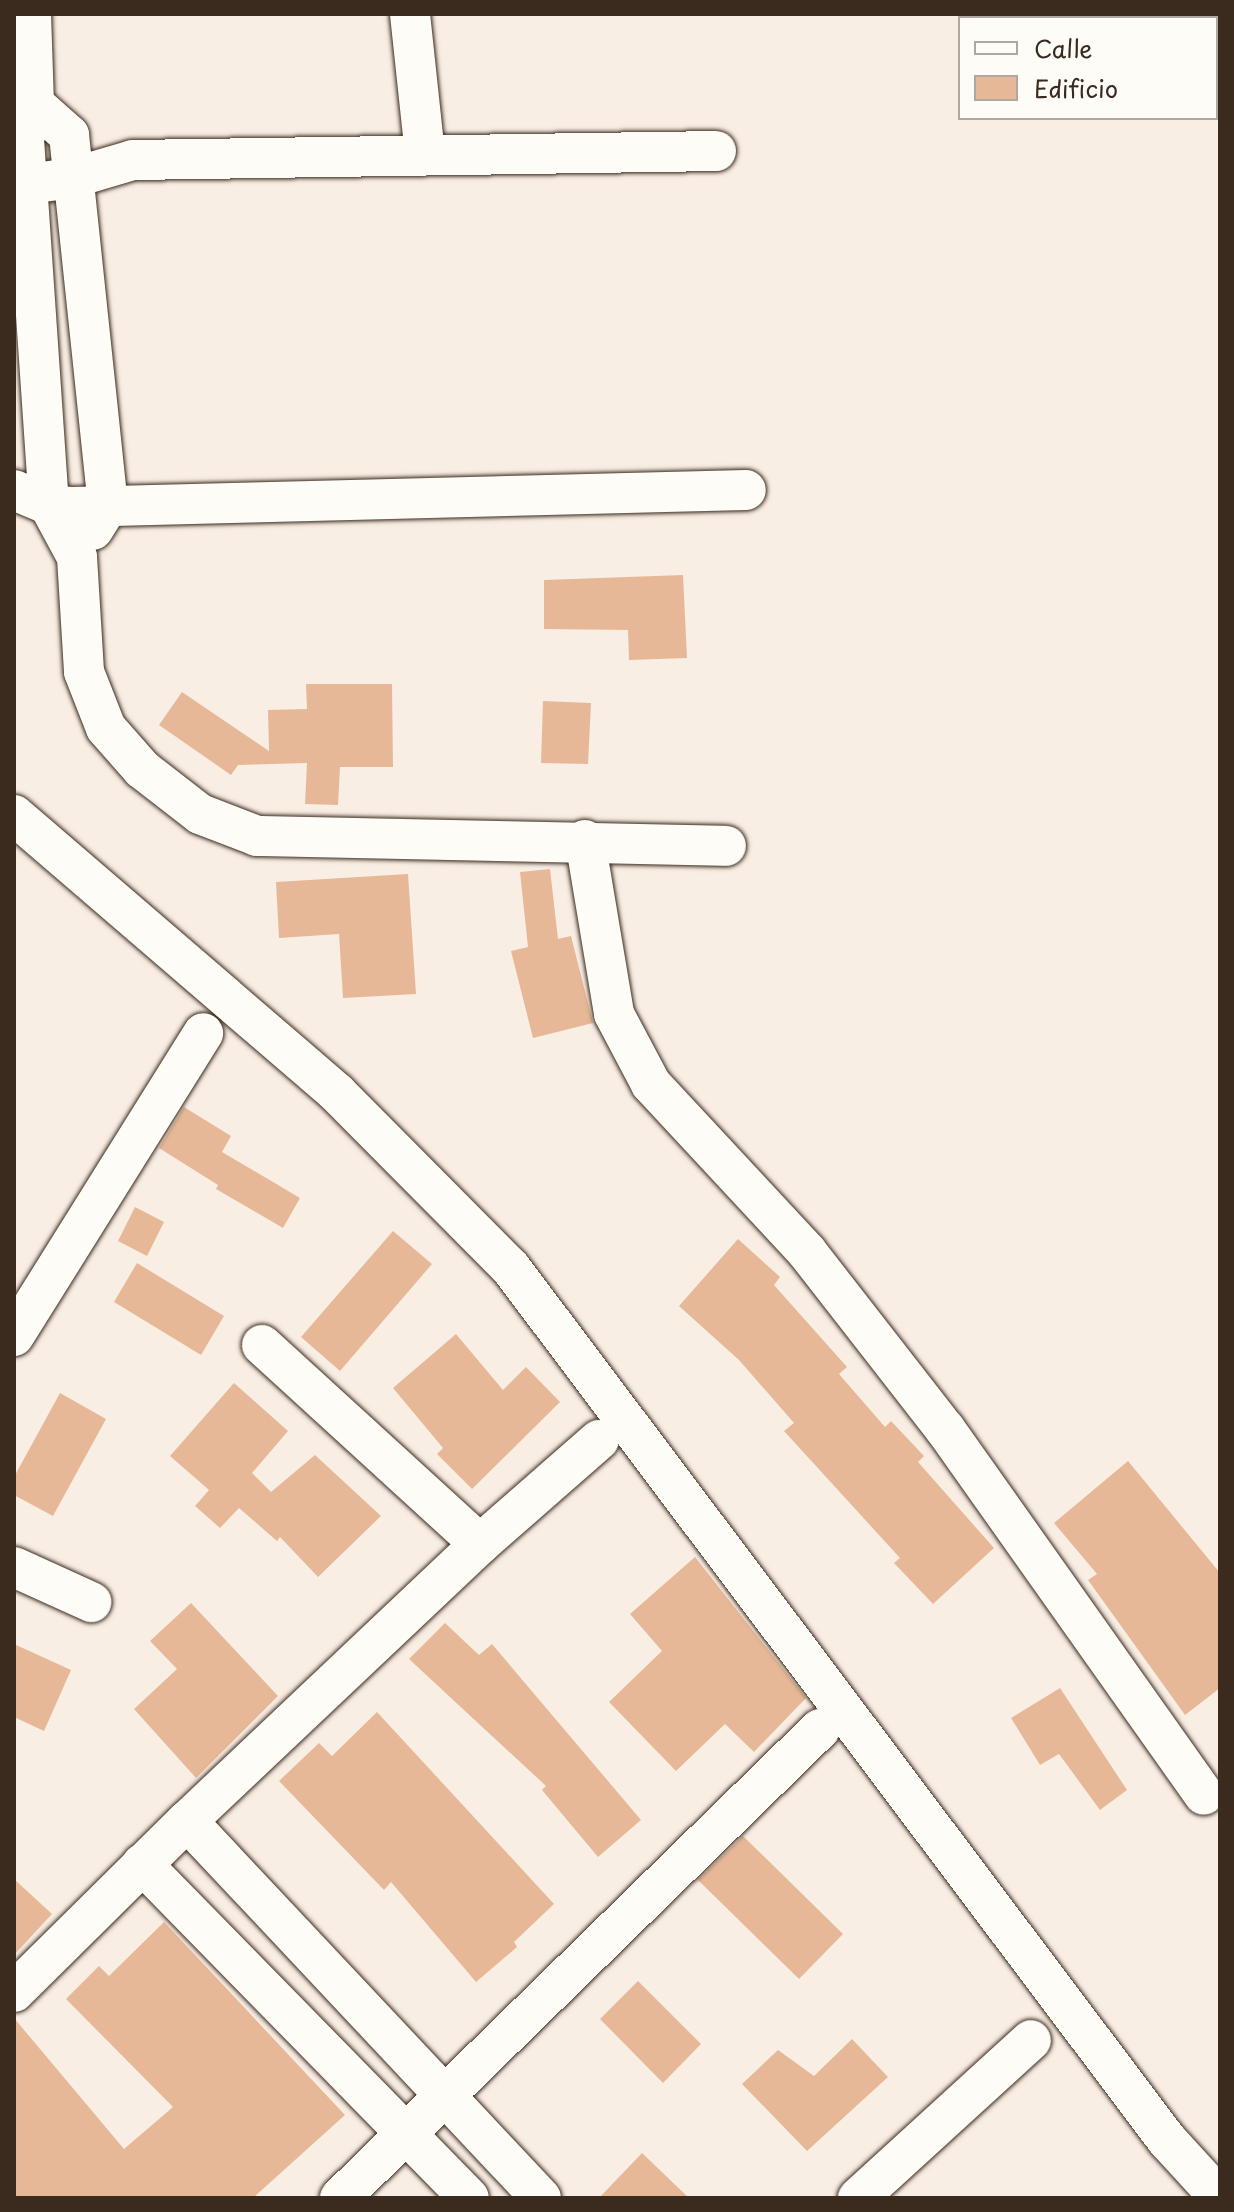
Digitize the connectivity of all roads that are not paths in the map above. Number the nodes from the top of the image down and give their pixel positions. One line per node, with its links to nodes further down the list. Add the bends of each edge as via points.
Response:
1 (31, 14): 3 (street)
2 (410, 14): 6 (street)
3 (24, 127): 4 (street); 9 (street)
4 (69, 135): 7 (street); 8 (street)
5 (716, 151): 6 (street)
6 (425, 155): 7 (street)
7 (133, 160): 8 (street)
8 (72, 178): 9 (street); 12 (street)
9 (21, 185): 11 (street)
10 (746, 490): 12 (street)
11 (31, 498): 12 (street); 13 (street)
12 (108, 506): 13 (street)
13 (77, 557): 15 (street, via 84,672 106,728 142,769 200,814 257,836)
14 (14, 815): 36 (street, via 337,1093 510,1267 1167,2140)
15 (585, 840): 16 (street); 25 (street, via 614,1014 651,1084 834,1287 945,1429)
16 (726, 846)
17 (203, 1033): 18 (street)
18 (14, 1336)
19 (262, 1345): 21 (street)
20 (599, 1440): 21 (street)
21 (480, 1544): 26 (street)
22 (14, 1567): 23 (street)
23 (91, 1602)
24 (820, 1729): 30 (street)
25 (1204, 1795)
26 (187, 1821): 27 (street); 30 (street)
27 (142, 1864): 28 (street); 31 (street)
28 (14, 1992)
29 (1031, 2040): 35 (street)
30 (443, 2096): 31 (street); 34 (street)
31 (406, 2132): 32 (street); 33 (street)
32 (340, 2198)
33 (469, 2198)
34 (541, 2198)
35 (858, 2198)
36 (1220, 2198)

